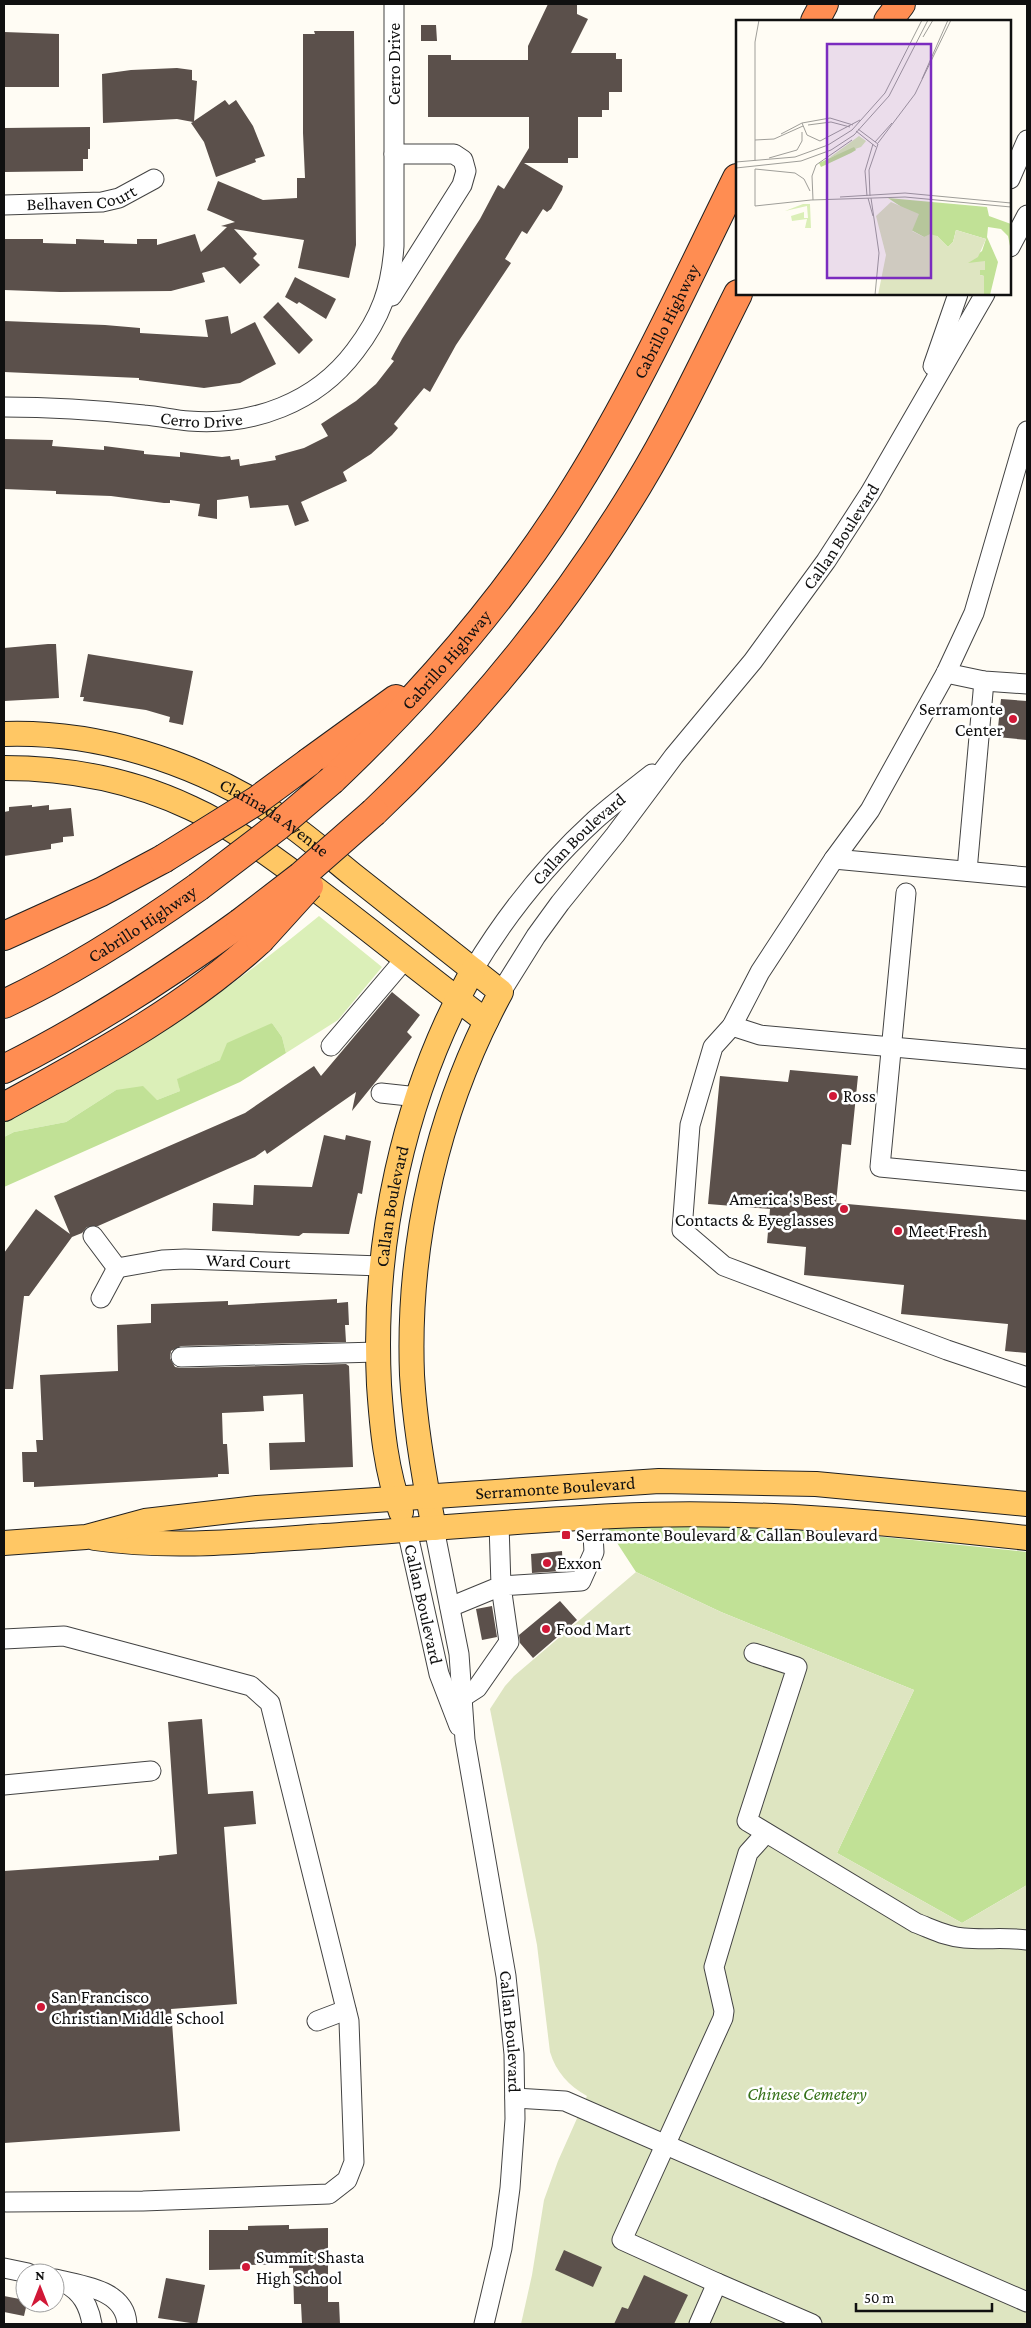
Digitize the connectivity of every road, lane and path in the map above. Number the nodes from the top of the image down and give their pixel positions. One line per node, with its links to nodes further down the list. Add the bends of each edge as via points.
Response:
1 (394, 4): 11 (street, Cerro Drive)
2 (810, 4): 6 (highway)
3 (824, 4): 7 (highway)
4 (883, 4): 8 (highway)
5 (901, 4): 9 (highway)
6 (804, 20)
7 (816, 20)
8 (875, 20)
9 (889, 20)
10 (1027, 140): 12 (street)
11 (394, 154): 21 (street, Cerro Drive, via 392,278); 21 (street, Cerro Drive, via 454,154 463,160 466,170 462,185)
12 (1011, 177)
13 (154, 179): 15 (street, Belhaven Court, via 120,198 102,202)
14 (736, 180): 25 (highway, Cabrillo Highway, via 634,384 576,486 511,582)
15 (4, 205)
16 (1027, 215): 17 (street)
17 (1011, 246)
18 (737, 295): 36 (highway, bridge, via 659,450 619,517 527,646 476,707 374,812 301,876)
19 (958, 295): 22 (street, Callan Boulevard)
20 (983, 295): 22 (street, Callan Boulevard)
21 (368, 335): 23 (street, Cerro Drive, via 346,364 318,388 289,405 255,417 221,422 188,421 90,410)
22 (921, 402): 30 (street, Callan Boulevard, via 870,492 821,568 753,660)
23 (4, 407)
24 (1027, 431): 26 (street, via 974,613)
25 (437, 672): 37 (highway, bridge, via 256,801 163,859 101,892); 42 (highway, Cabrillo Highway, bridge, via 332,780 198,888 79,964)
26 (946, 673): 27 (street); 32 (street, via 870,810)
27 (984, 681): 28 (street); 33 (street)
28 (1027, 684)
29 (4, 734): 39 (main road, Clarinada Avenue, via 68,737 107,744 165,760 220,783 292,827)
30 (674, 756): 39 (street, Callan Boulevard, via 573,841 520,902); 40 (street, Callan Boulevard, via 551,914)
31 (4, 768): 38 (main road, Clarinada Avenue, via 98,777 154,793 191,808 217,821 284,866)
32 (834, 859): 33 (street); 44 (street, via 760,972)
33 (967, 871): 34 (street)
34 (1027, 877)
35 (906, 893): 46 (street)
36 (250, 931): 48 (highway, via 175,970 108,1013); 51 (highway, via 215,979 112,1046)
37 (4, 936)
38 (405, 958): 41 (main road, Clarinada Avenue); 45 (street)
39 (473, 970): 40 (main road, Clarinada Avenue); 41 (main road, Callan Boulevard)
40 (502, 992): 43 (main road, Callan Boulevard)
41 (457, 1000): 43 (main road, Clarinada Avenue); 50 (main road, Callan Boulevard)
42 (4, 1004)
43 (486, 1021): 60 (main road, Callan Boulevard, via 464,1070 444,1129 418,1250 412,1374)
44 (732, 1026): 46 (street, via 760,1035); 59 (street, via 714,1047 690,1125 682,1230 724,1266 946,1350)
45 (330, 1046)
46 (892, 1046): 47 (street); 52 (street, via 880,1167)
47 (1027, 1059)
48 (4, 1069)
49 (380, 1093): 50 (street)
50 (418, 1097): 54 (main road, Callan Boulevard, via 393,1189)
51 (4, 1107)
52 (1027, 1181)
53 (93, 1236): 55 (street)
54 (381, 1266): 55 (street, Ward Court, via 185,1259); 57 (main road, Callan Boulevard)
55 (117, 1268): 56 (street)
56 (101, 1298)
57 (378, 1352): 58 (street); 61 (main road, Callan Boulevard, via 383,1437)
58 (181, 1357)
59 (1027, 1377)
60 (427, 1495): 61 (main road, Serramonte Boulevard); 62 (main road, Serramonte Boulevard, via 619,1482 737,1481 856,1486); 65 (main road, Callan Boulevard)
61 (396, 1498): 66 (main road, Callan Boulevard); 67 (main road, Serramonte Boulevard, via 215,1512 145,1522)
62 (1027, 1504)
63 (592, 1518): 64 (main road, Serramonte Boulevard); 68 (main road, Serramonte Boulevard, via 693,1514 815,1518); 70 (street, via 594,1552 581,1581)
64 (499, 1524): 65 (main road, Serramonte Boulevard); 70 (street)
65 (434, 1528): 66 (main road, Serramonte Boulevard); 71 (street, Callan Boulevard)
66 (407, 1530): 67 (main road, Serramonte Boulevard, via 146,1544); 75 (street, Callan Boulevard, via 439,1674)
67 (86, 1537): 69 (main road, Serramonte Boulevard)
68 (1027, 1538)
69 (4, 1543)
70 (501, 1586): 71 (street); 74 (street, via 509,1642 477,1688)
71 (450, 1607): 74 (street, Callan Boulevard)
72 (4, 1639): 80 (street, via 64,1636 251,1686 270,1703)
73 (754, 1653): 78 (street, via 797,1667 747,1821)
74 (463, 1697): 75 (street, Callan Boulevard)
75 (465, 1740): 82 (street, Callan Boulevard, via 506,1976 513,2036)
76 (151, 1771): 77 (street)
77 (4, 1785)
78 (766, 1833): 79 (street, via 916,1923 946,1935 965,1938); 83 (street, via 748,1853 714,1967 723,2018)
79 (1027, 1940)
80 (346, 2010): 81 (street); 84 (street, via 354,2162 347,2180 329,2194)
81 (318, 2021)
82 (515, 2098): 83 (street, via 565,2101); 91 (street, Callan Boulevard, via 508,2208)
83 (666, 2144): 86 (street, via 622,2240); 88 (street)
84 (6, 2202)
85 (65, 2282): 90 (street, via 114,2298 124,2310)
86 (717, 2283): 92 (street); 93 (street)
87 (65, 2284): 89 (street, via 82,2297)
88 (1027, 2302)
89 (92, 2324)
90 (127, 2324)
91 (484, 2324)
92 (699, 2324)
93 (812, 2324)

